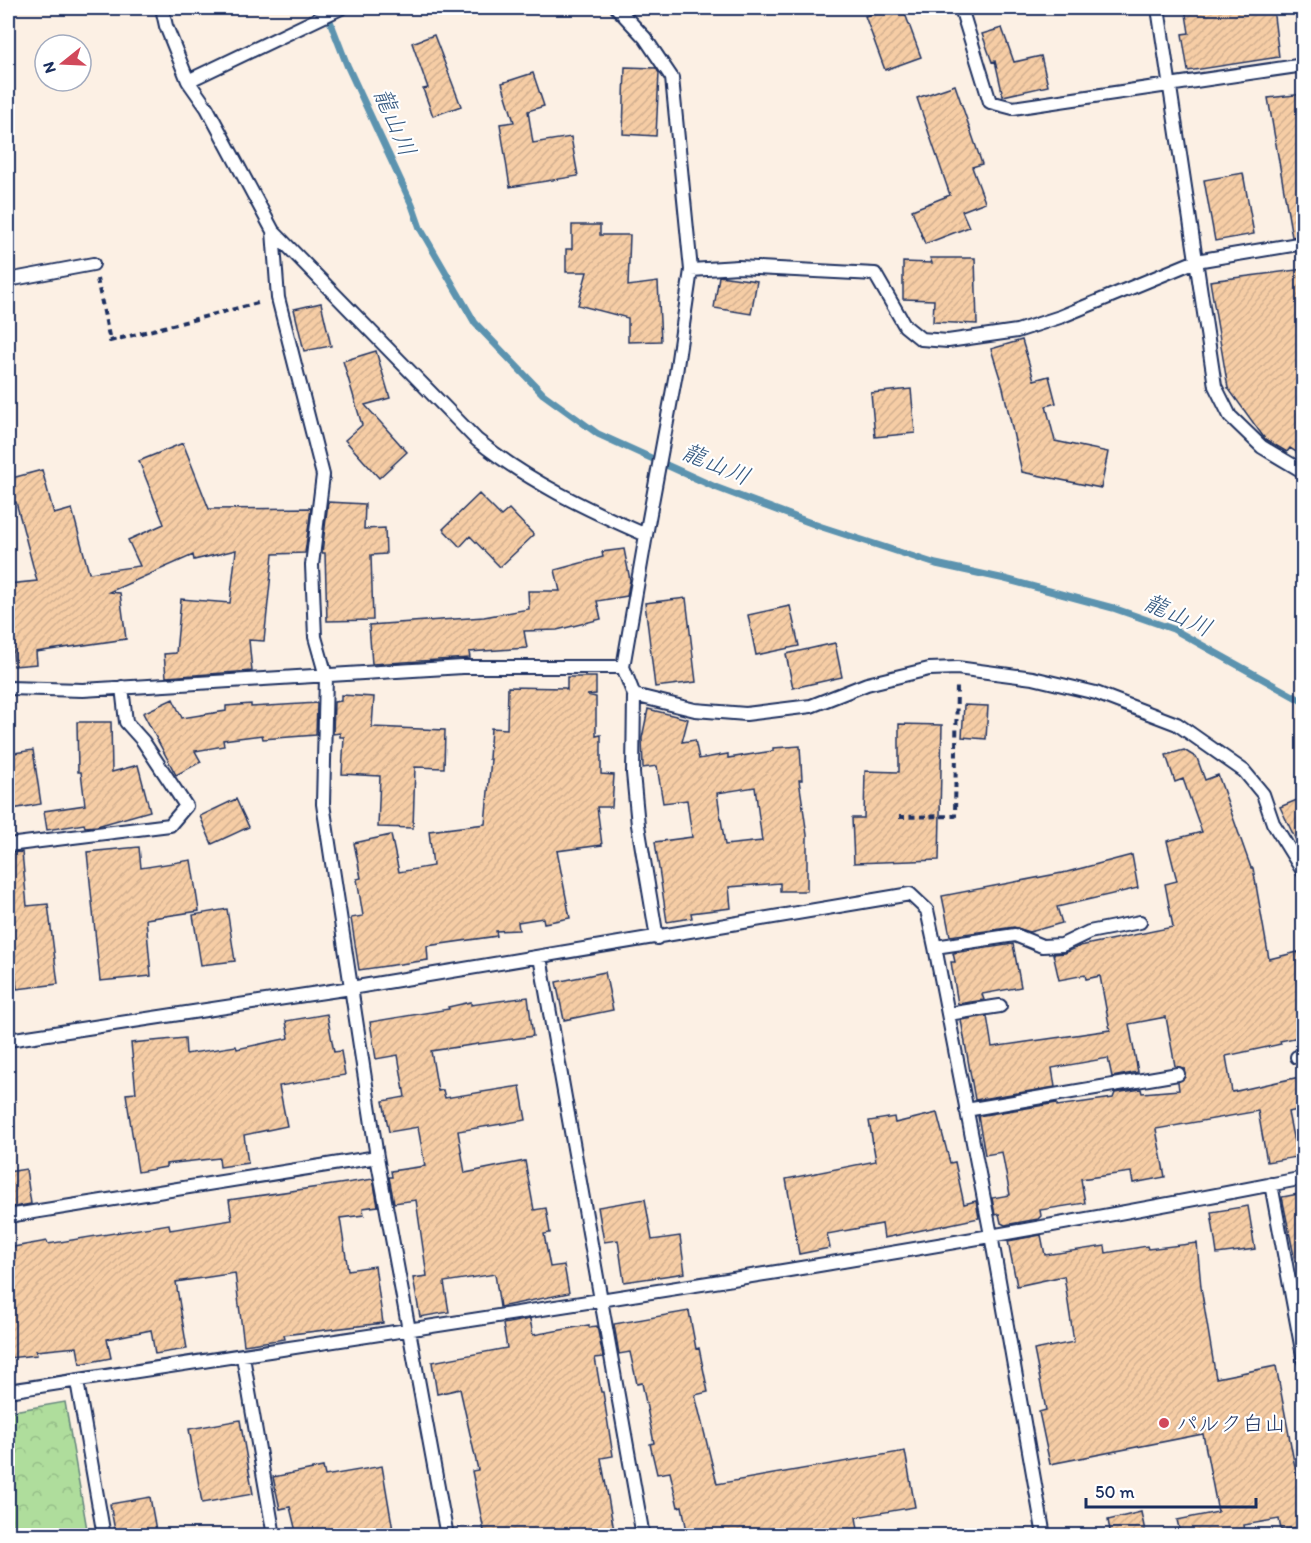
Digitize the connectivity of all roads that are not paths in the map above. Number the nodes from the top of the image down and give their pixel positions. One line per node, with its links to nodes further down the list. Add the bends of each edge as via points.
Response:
1 (162, 8): 7 (lane)
2 (340, 8): 7 (lane)
3 (617, 8): 13 (lane, via 645,38 672,78)
4 (961, 8): 8 (lane, via 990,102 1013,108)
5 (1158, 8): 8 (lane)
6 (1304, 65): 8 (lane)
7 (188, 81): 9 (lane, via 207,108)
8 (1169, 85): 11 (lane)
9 (273, 231): 16 (lane, via 477,440 502,460 585,508); 18 (lane, via 278,298 323,476 312,565 315,636)
10 (1304, 243): 11 (lane)
11 (1196, 261): 13 (lane, via 1017,331 948,341 921,339 905,326 875,274 738,267); 15 (lane, via 1215,386 1230,416 1262,447)
12 (93, 264): 14 (lane)
13 (691, 270): 16 (lane)
14 (8, 280)
15 (1304, 472)
16 (646, 535): 17 (lane)
17 (624, 667): 18 (lane, via 463,667); 21 (lane)
18 (326, 676): 19 (lane); 28 (lane, via 323,804)
19 (122, 687): 20 (lane); 22 (lane, via 126,722 186,806 170,825)
20 (8, 688)
21 (634, 695): 23 (lane, via 694,710 746,714 811,706 867,684 929,669 957,668 1033,678 1096,693 1177,724 1244,771 1263,794 1273,823); 25 (lane, via 633,773)
22 (8, 845)
23 (1304, 873)
24 (1140, 922): 26 (lane, via 1089,932 1062,945 1042,946 1015,935)
25 (657, 938): 26 (lane, via 910,894 927,910); 27 (lane)
26 (935, 947): 30 (lane)
27 (540, 957): 28 (lane); 39 (lane)
28 (351, 988): 31 (lane); 34 (lane)
29 (1000, 1006): 30 (lane)
30 (948, 1014): 33 (lane)
31 (8, 1040)
32 (1178, 1074): 33 (lane)
33 (966, 1110): 38 (lane)
34 (377, 1157): 37 (lane); 41 (lane)
35 (1304, 1178): 36 (lane)
36 (1271, 1184): 38 (lane); 40 (lane)
37 (8, 1216)
38 (992, 1235): 39 (lane); 50 (lane)
39 (600, 1299): 41 (lane); 49 (lane)
40 (1300, 1324): 43 (lane)
41 (408, 1330): 42 (lane); 48 (lane)
42 (243, 1357): 44 (lane); 47 (lane)
43 (1304, 1361)
44 (77, 1381): 45 (lane); 46 (lane)
45 (8, 1391)
46 (104, 1536)
47 (274, 1536)
48 (447, 1536)
49 (643, 1536)
50 (1044, 1536)

